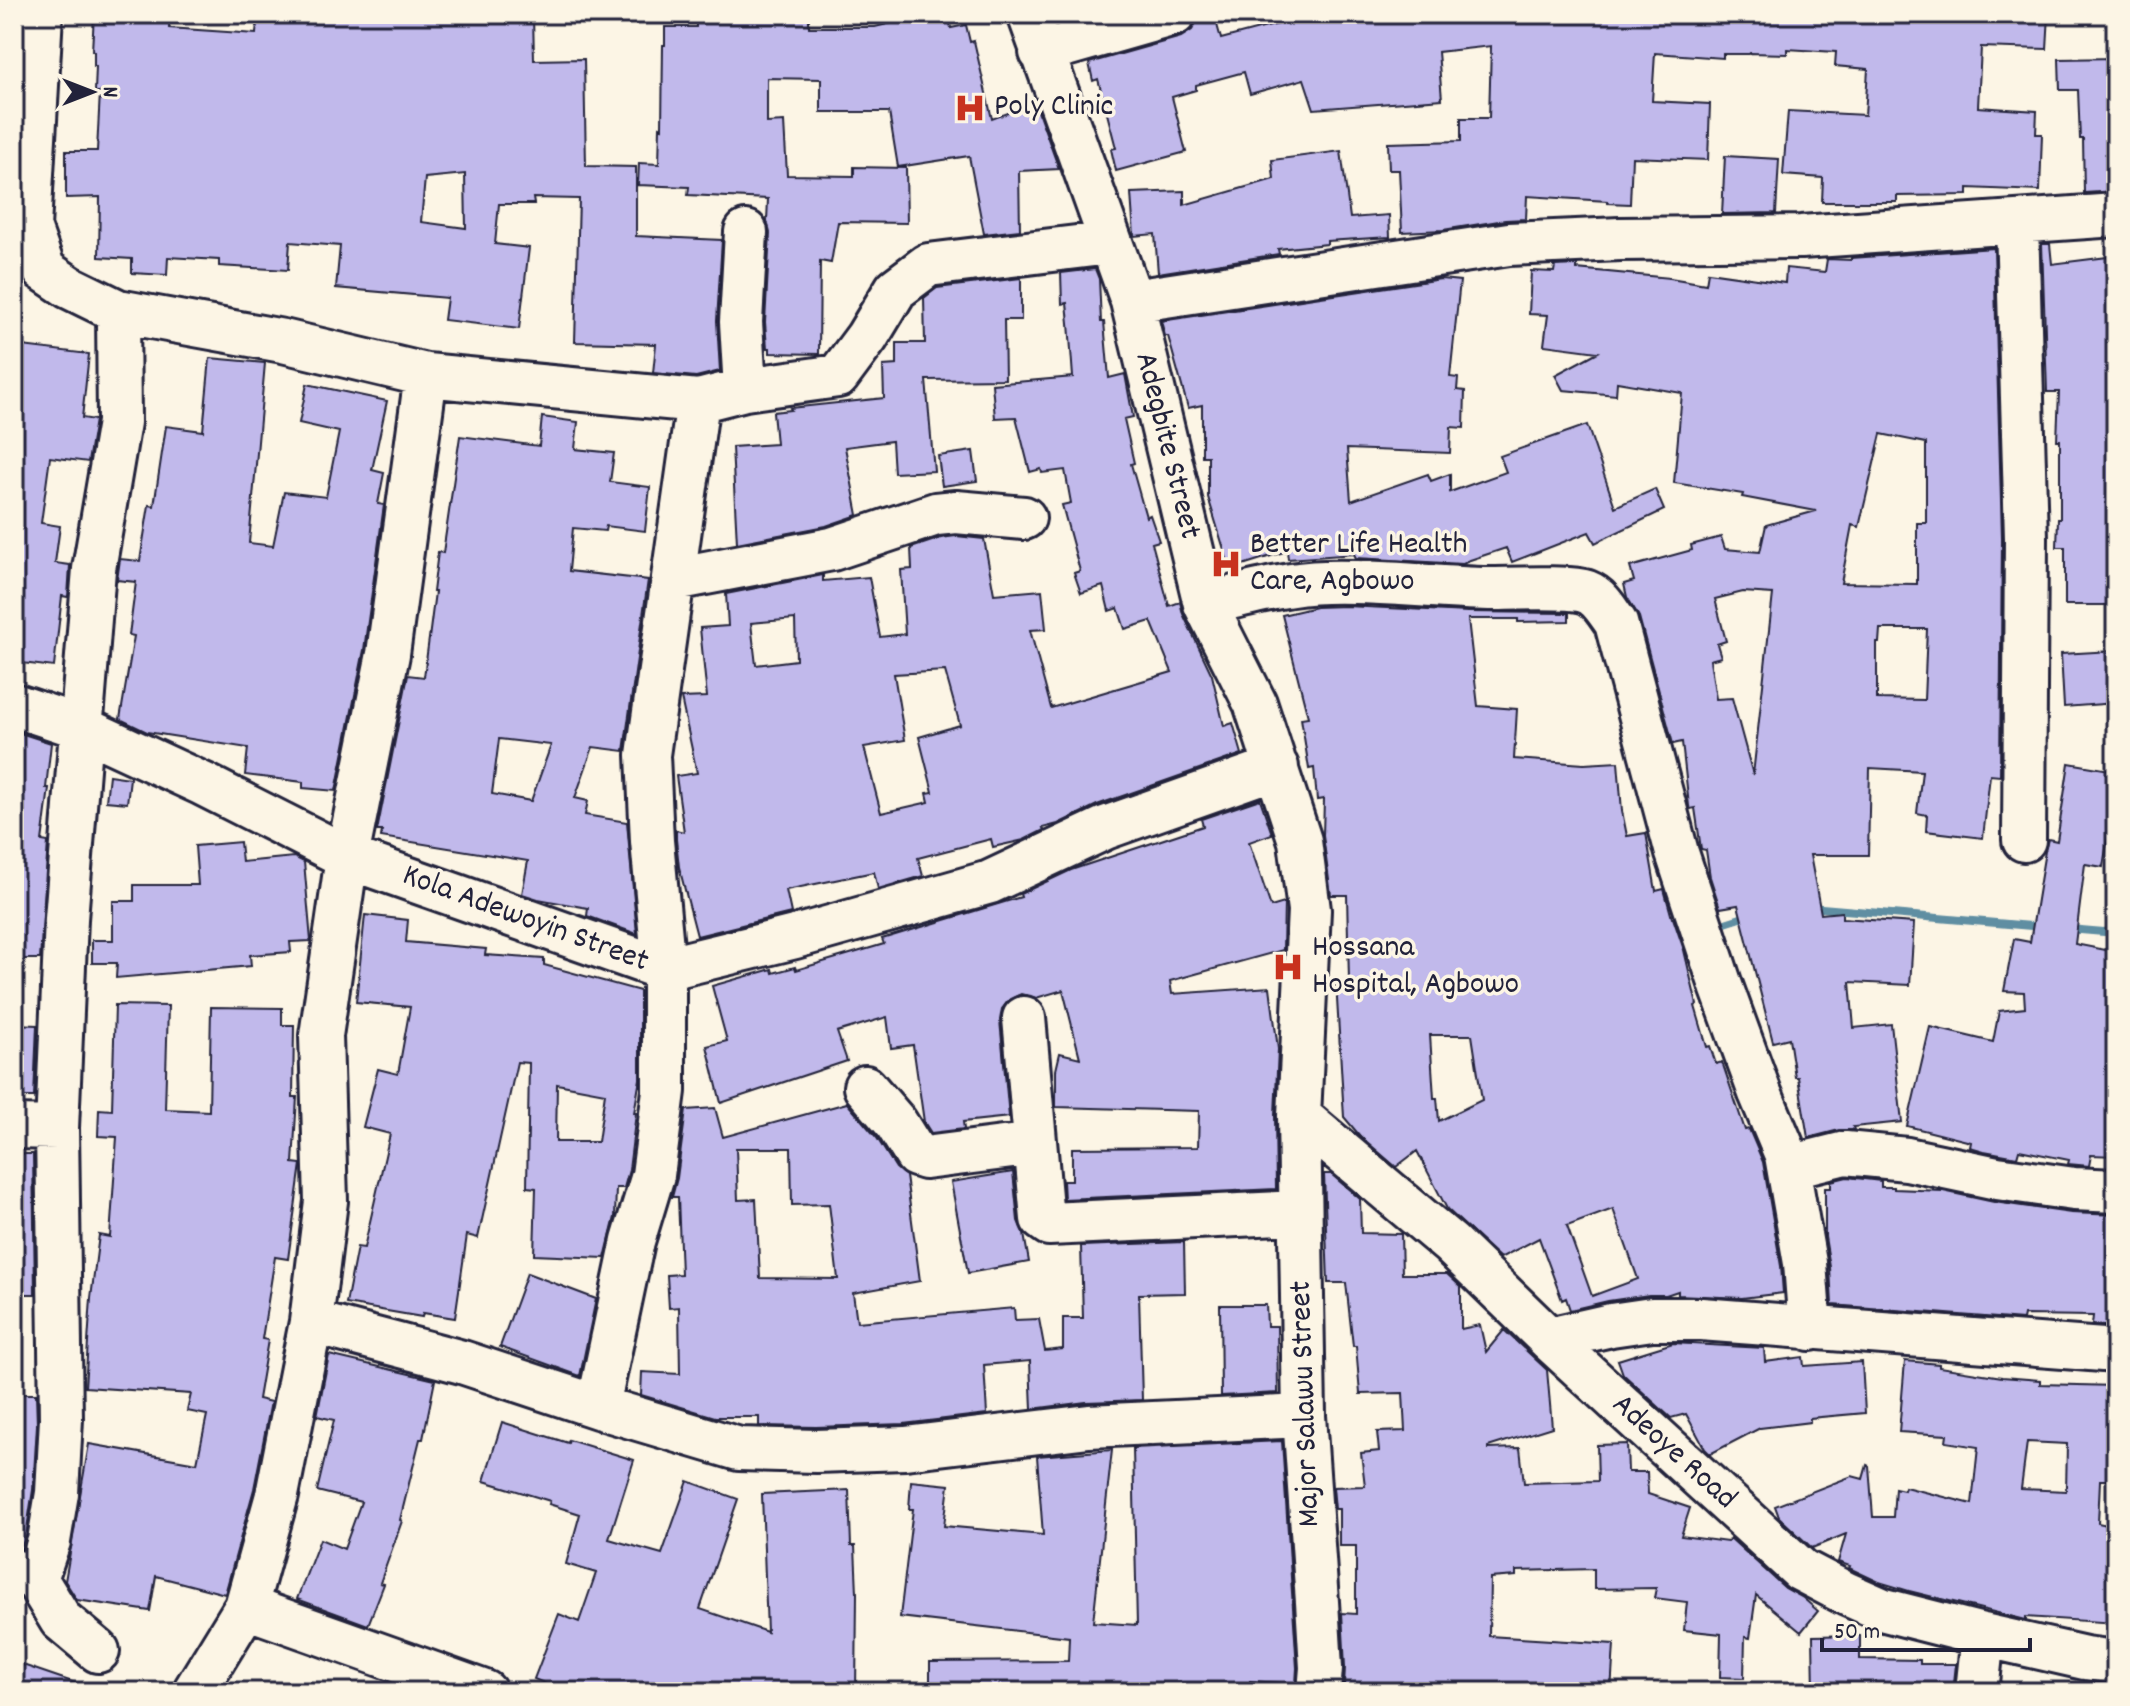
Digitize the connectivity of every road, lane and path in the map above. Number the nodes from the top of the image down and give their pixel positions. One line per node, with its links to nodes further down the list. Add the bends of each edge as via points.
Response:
1 (41, 14): 9 (street, via 29,227 44,270)
2 (1174, 14): 3 (street)
3 (1035, 33): 7 (street, Adegbite Street)
4 (2116, 215): 5 (street)
5 (2017, 223): 8 (street, via 1801,237 1509,244); 19 (street, via 2026,538)
6 (746, 232): 11 (street, via 741,322)
7 (1110, 243): 8 (street, Adegbite Street); 11 (street, via 928,265 896,289 838,376)
8 (1132, 301): 15 (street, Adegbite Street)
9 (118, 311): 10 (street, via 283,341); 17 (street, via 119,422 94,569)
10 (426, 375): 12 (street); 20 (street, via 388,654)
11 (745, 389): 12 (street)
12 (698, 401): 14 (street)
13 (1024, 518): 14 (street, via 936,514 832,549)
14 (674, 579): 21 (street, via 648,755)
15 (1205, 604): 18 (street, Adegbite Street, via 1255,703); 28 (street, via 1322,582 1586,591 1600,601 1616,623 1677,853)
16 (14, 705): 17 (street, Kola Adewoyin Street)
17 (80, 727): 20 (street, Kola Adewoyin Street); 26 (street)
18 (1277, 767): 21 (street, Kola Adewoyin Street, via 1105,828 990,882); 24 (street, Adegbite Street, via 1300,841 1309,910)
19 (2024, 840)
20 (347, 857): 21 (street, Kola Adewoyin Street); 31 (street, via 321,1036 326,1201)
21 (664, 969): 35 (street, via 664,1091 653,1175 633,1241)
22 (1024, 1018): 27 (street)
23 (865, 1087): 27 (street, via 916,1155)
24 (1299, 1116): 30 (street, Major Salawu Street); 33 (street, Adeoye Road, via 1451,1244)
25 (14, 1127): 26 (street)
26 (57, 1128): 37 (street, via 57,1493 49,1541)
27 (1035, 1144): 30 (street, via 1042,1219 1049,1224)
28 (1789, 1167): 29 (street, via 1845,1153); 32 (street)
29 (2116, 1191)
30 (1300, 1212): 36 (street, Major Salawu Street)
31 (311, 1322): 35 (street, via 462,1362); 38 (street, via 277,1495)
32 (1810, 1329): 33 (street, via 1652,1319); 34 (street)
33 (1549, 1339): 39 (street, Adeoye Road, via 1801,1570 1881,1609)
34 (2116, 1351)
35 (598, 1407): 36 (street, via 739,1449 816,1451 905,1448 1089,1426)
36 (1304, 1416): 44 (street, Major Salawu Street)
37 (25, 1575): 40 (street, via 61,1620)
38 (246, 1607): 42 (street); 43 (street)
39 (1983, 1635): 41 (street, Adeoye Road); 45 (street)
40 (98, 1651)
41 (2116, 1662)
42 (194, 1692)
43 (485, 1692)
44 (1319, 1692)
45 (1977, 1692)

